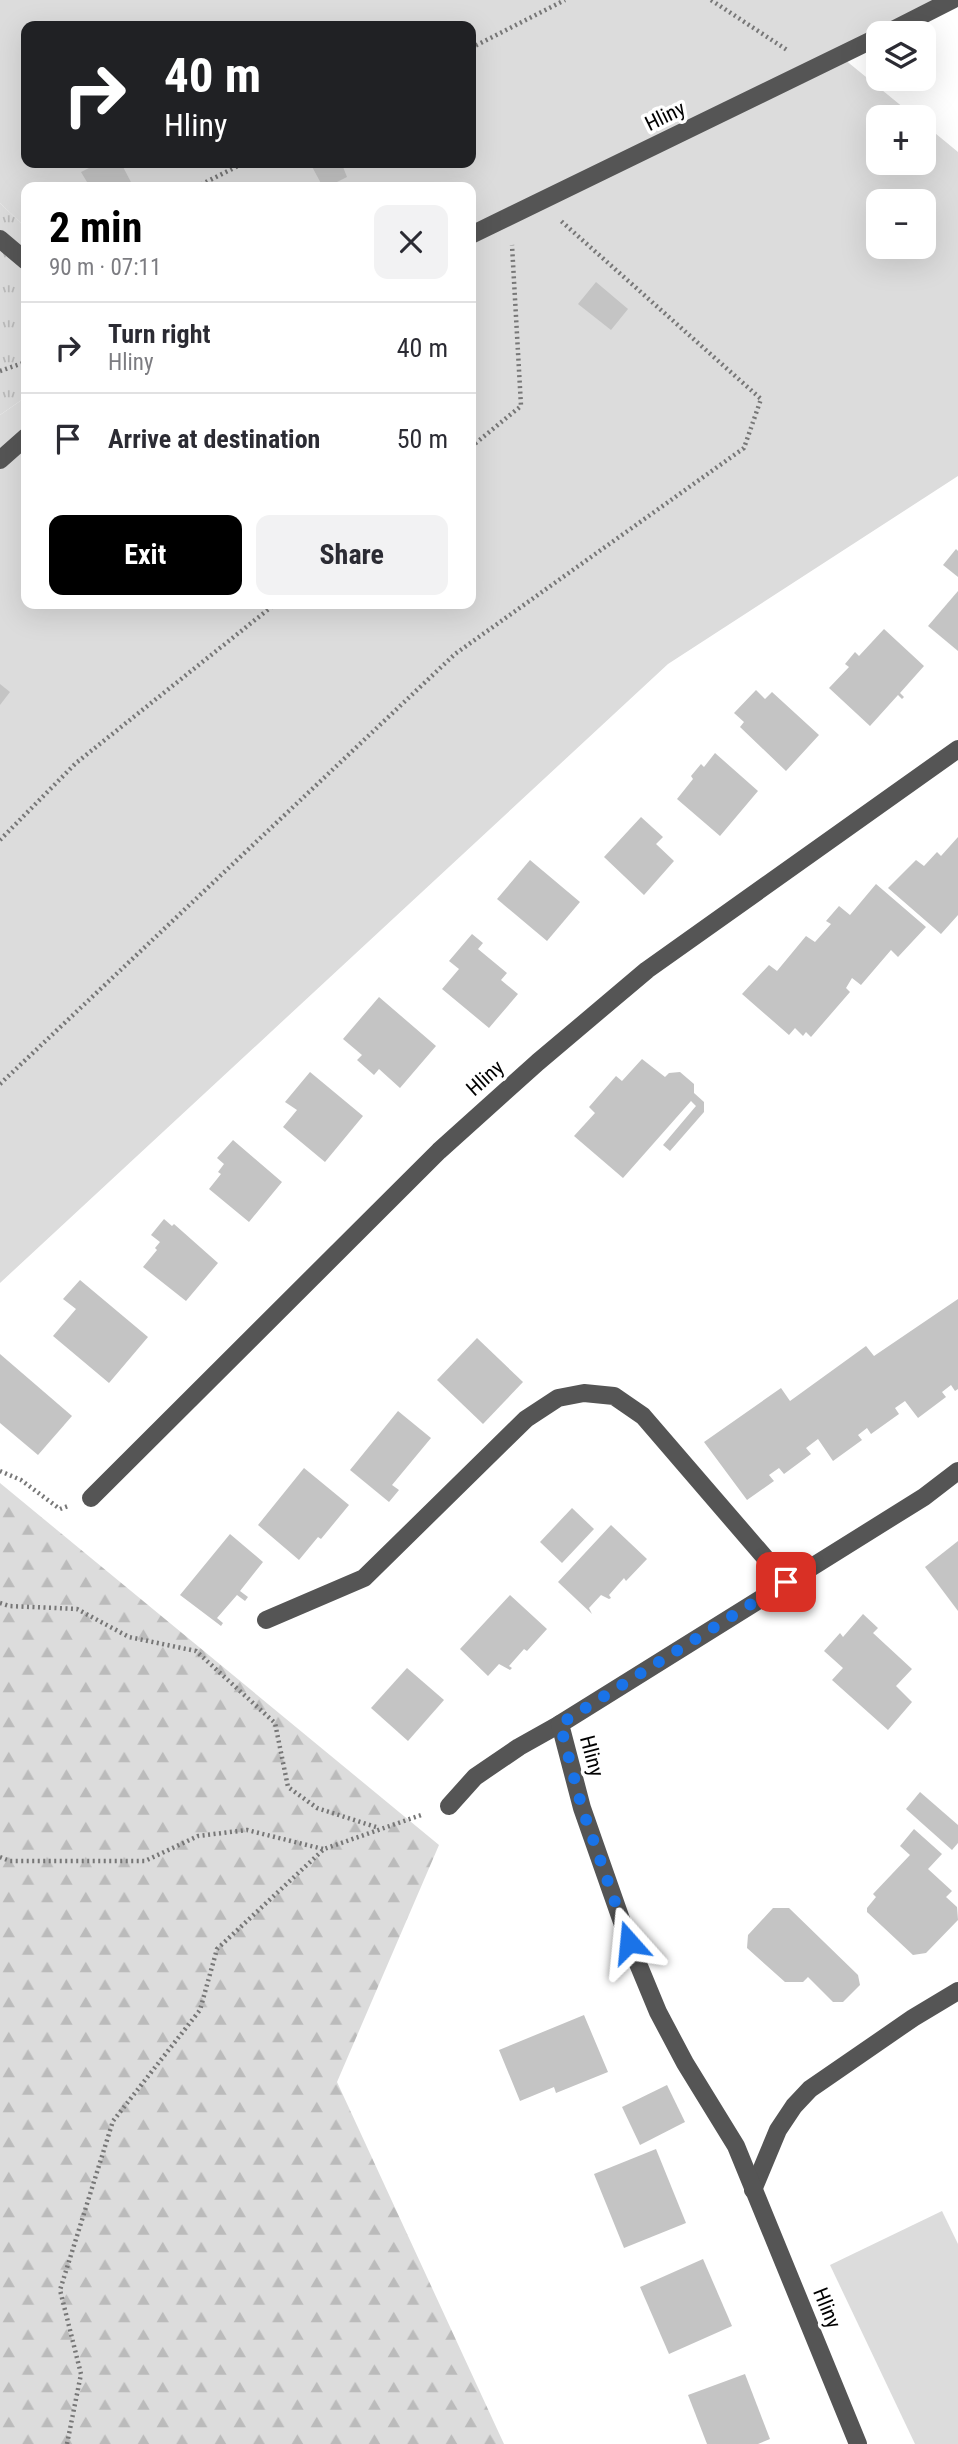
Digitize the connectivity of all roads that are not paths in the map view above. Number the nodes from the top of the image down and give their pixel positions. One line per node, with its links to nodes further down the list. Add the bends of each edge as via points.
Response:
1 (953, 0): 2 (street)
2 (911, 21)
3 (866, 43): 4 (street, Hliny)
4 (476, 233)
5 (0, 239): 6 (street)
6 (21, 257)
7 (21, 441): 8 (street)
8 (0, 460)
9 (958, 749): 11 (street, Hliny, via 647,970 538,1062 439,1150)
10 (958, 1471): 12 (street, Hliny)
11 (91, 1498)
12 (786, 1582): 13 (street, via 643,1416 614,1396 584,1393 558,1398 526,1419 364,1578); 14 (street, Hliny)
13 (266, 1620)
14 (560, 1724): 15 (street, via 475,1777); 17 (street, Hliny, via 582,1808 653,2000 736,2146)
15 (449, 1806)
16 (958, 1991): 17 (street, via 810,2089 778,2130)
17 (753, 2190): 18 (street, Hliny)
18 (858, 2444)

